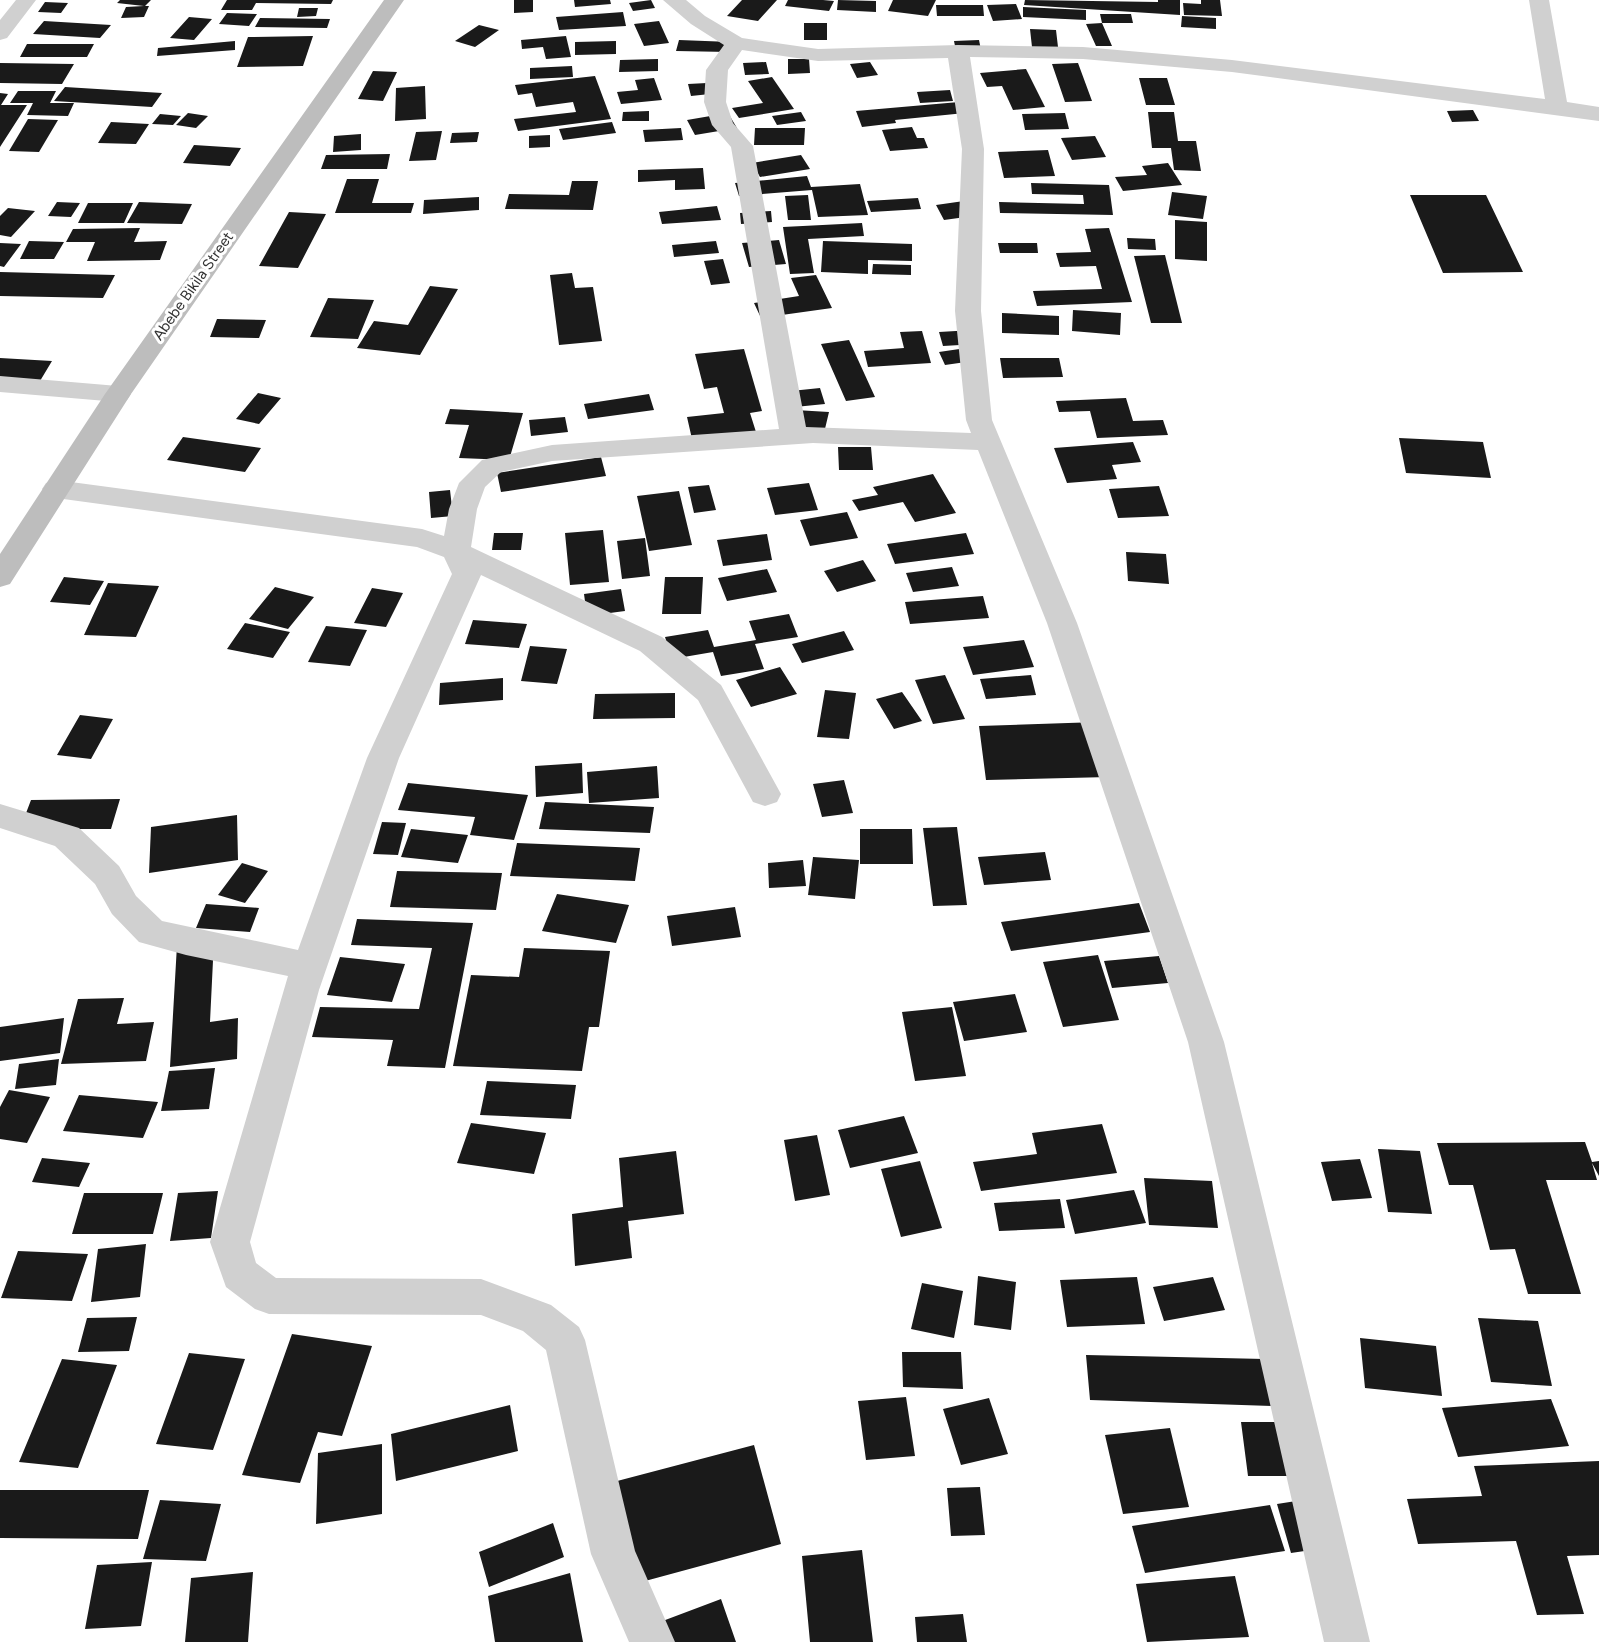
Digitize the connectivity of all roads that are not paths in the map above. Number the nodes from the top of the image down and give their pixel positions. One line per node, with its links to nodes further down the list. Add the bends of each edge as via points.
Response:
1 (26, 0): 5 (street)
2 (394, 0): 11 (main road, Abebe Bikila Street)
3 (673, 0): 6 (street)
4 (1539, 0): 8 (street)
5 (2, 29)
6 (736, 43): 7 (street, via 818,55); 12 (street, via 717,70 716,102 723,125 742,146)
7 (958, 51): 8 (street, via 1083,53 1232,66); 13 (street, via 973,148 968,311 980,420)
8 (1557, 106): 9 (street)
9 (1599, 114)
10 (0, 384): 11 (street)
11 (118, 394): 14 (main road, Abebe Bikila Street)
12 (794, 437): 13 (street); 15 (street, via 552,453 492,466 473,483 463,509)
13 (988, 442): 21 (street, via 1062,623 1206,1042)
14 (56, 489): 15 (street, via 422,538); 16 (main road, Abebe Bikila Street)
15 (456, 551): 17 (street, via 651,644 711,693); 19 (street, via 467,574 383,758)
16 (0, 577)
17 (765, 794)
18 (0, 816): 19 (street, via 66,837 107,875 124,905 151,932)
19 (310, 966): 20 (street, via 230,1242 240,1274 269,1296 481,1297 537,1317 564,1340 613,1554)
20 (652, 1642)
21 (1347, 1642)

